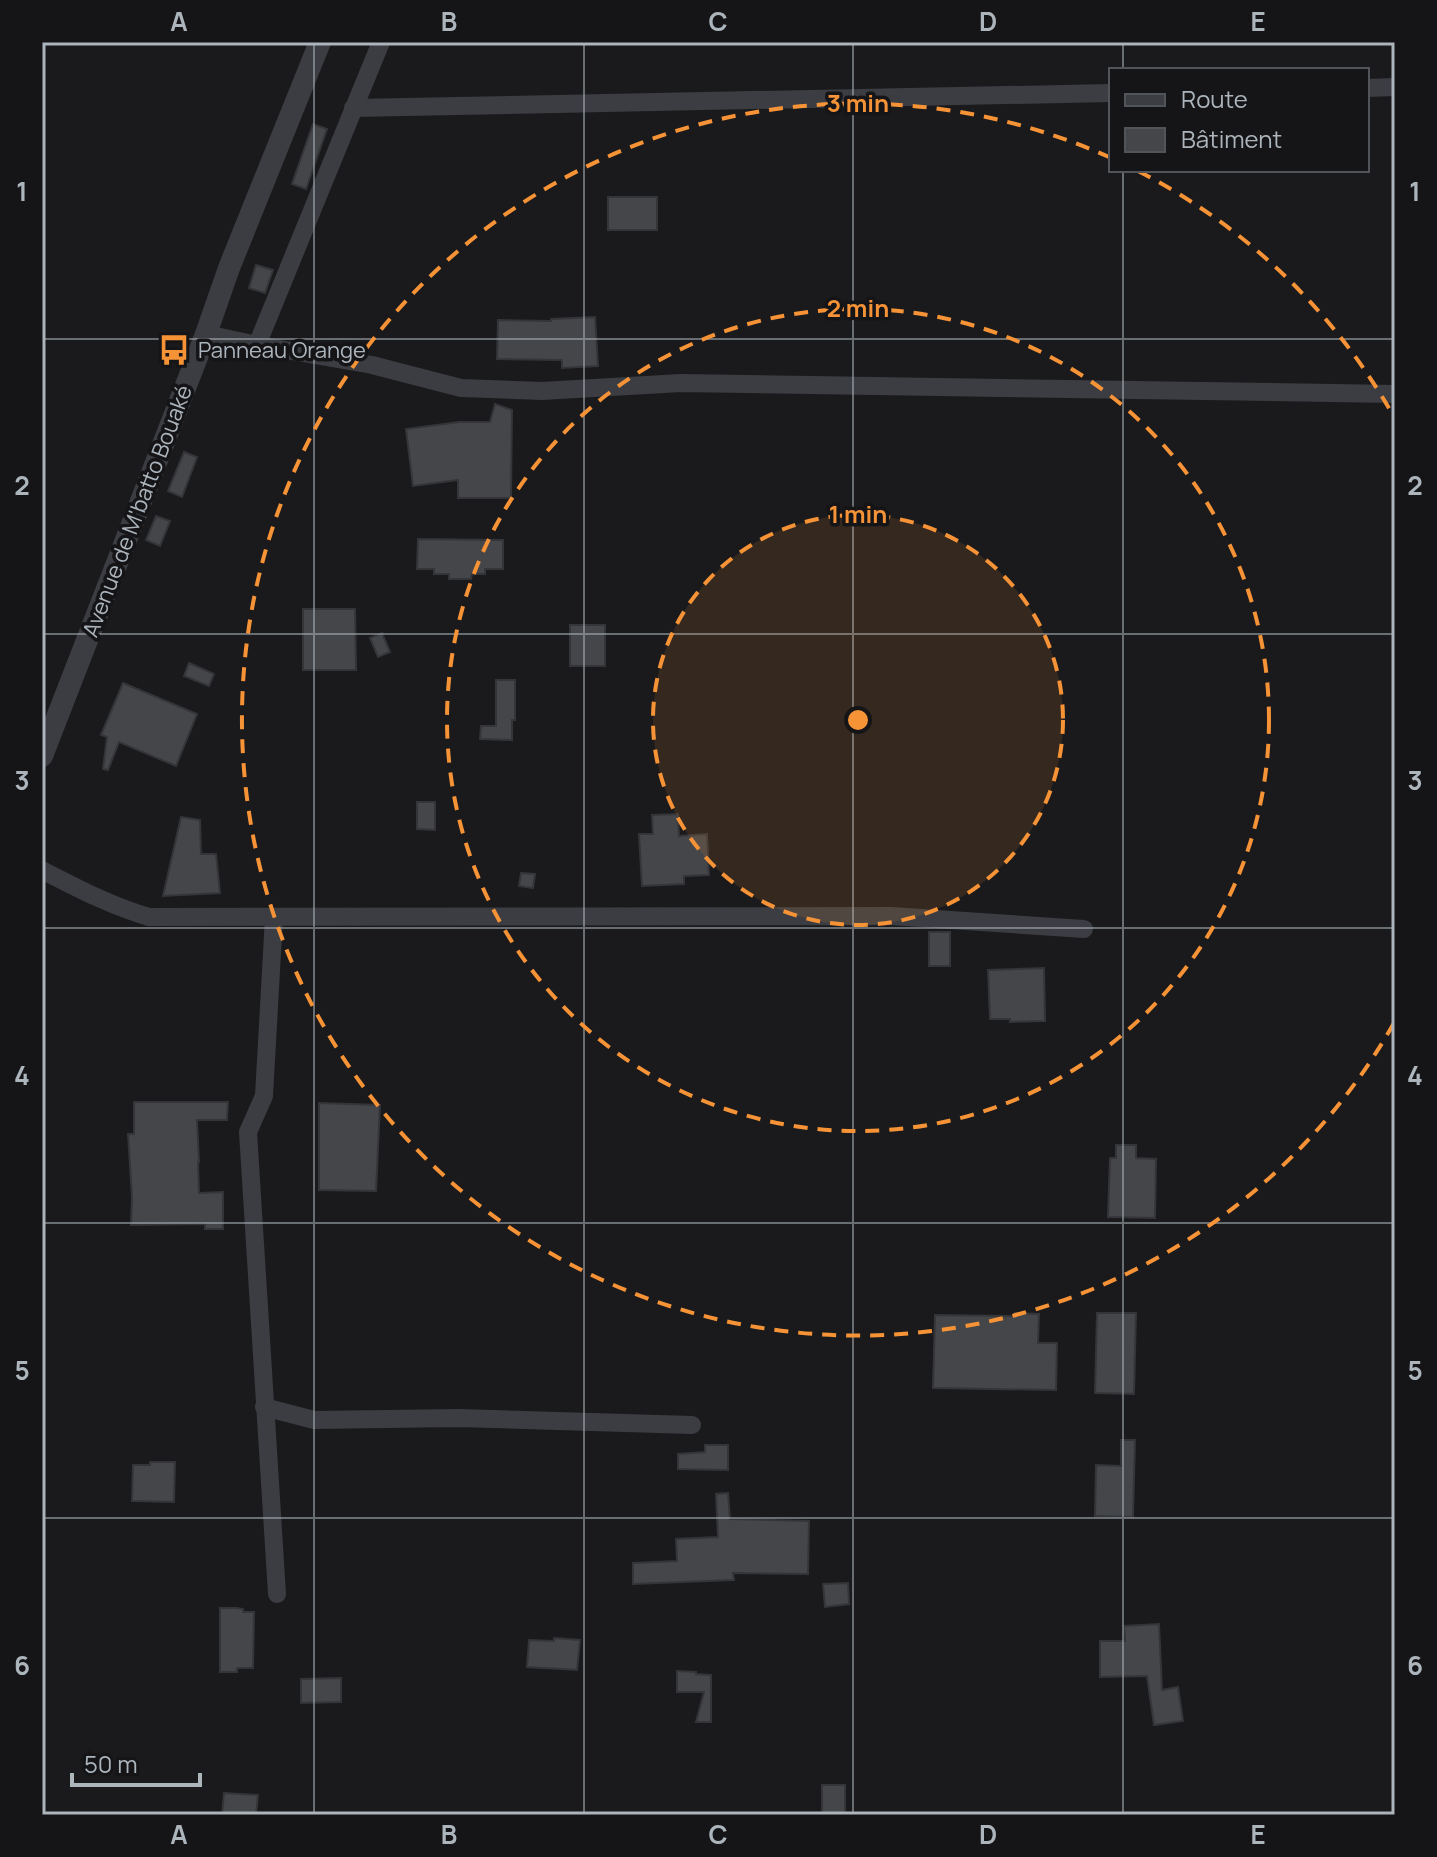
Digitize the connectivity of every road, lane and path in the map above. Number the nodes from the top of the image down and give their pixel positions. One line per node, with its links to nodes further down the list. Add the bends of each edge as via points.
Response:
1 (320, 42): 7 (street, Avenue de M'batto Bouaké)
2 (381, 42): 6 (street)
3 (1395, 87): 4 (street)
4 (1369, 88)
5 (1109, 93): 6 (street)
6 (353, 108): 8 (street)
7 (206, 334): 8 (street); 10 (street, Avenue de M'batto Bouaké)
8 (257, 345): 9 (street, via 475,389 681,383)
9 (1395, 394)
10 (42, 756)
11 (42, 870): 12 (street, via 149,917)
12 (274, 917): 13 (street, via 891,916); 14 (street, via 264,1096 248,1132)
13 (1084, 929)
14 (264, 1407): 15 (street, via 314,1420); 16 (street)
15 (692, 1425)
16 (277, 1594)

